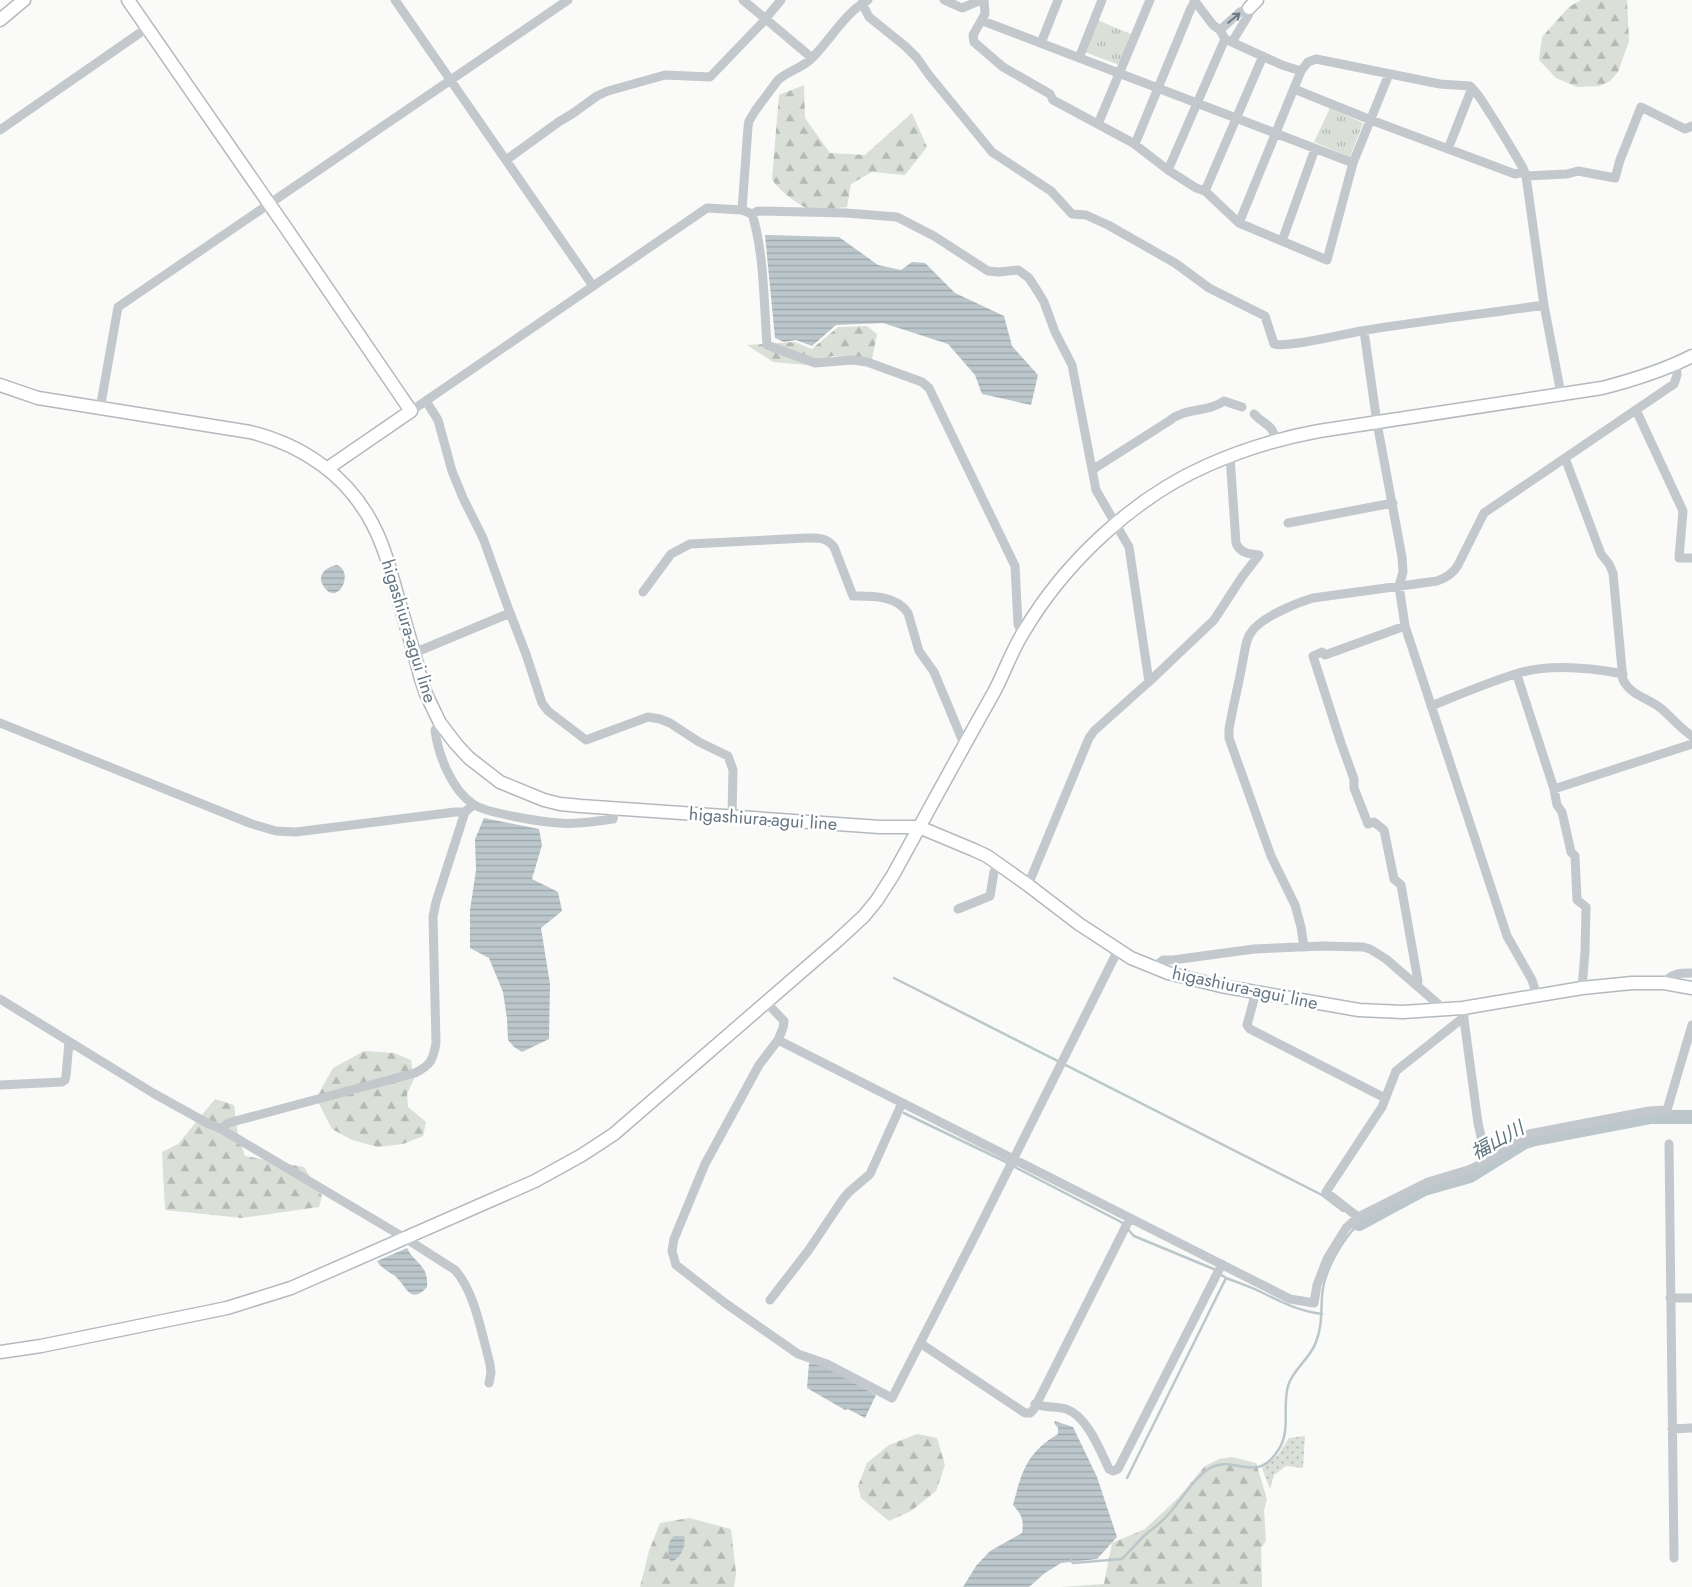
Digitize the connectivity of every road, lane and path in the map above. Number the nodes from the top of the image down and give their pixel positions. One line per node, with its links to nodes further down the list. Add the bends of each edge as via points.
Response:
1 (24, 0): 16 (street)
2 (128, 0): 18 (street)
3 (395, 0): 28 (street)
4 (568, 0): 28 (street)
5 (743, 0): 15 (street)
6 (781, 0): 15 (street)
7 (944, 0): 8 (street, via 962,8)
8 (983, 0): 17 (street, via 985,14)
9 (1058, 0): 21 (street)
10 (1102, 0): 24 (street)
11 (1150, 0): 26 (street)
12 (1194, 1): 19 (street); 29 (street)
13 (865, 2): 23 (street, via 847,17); 54 (street, via 869,17 917,58 992,152 1051,191 1072,214 1086,215 1108,225 1175,263 1208,288 1265,316 1274,344 1279,346)
14 (1253, 4): 19 (street, one-way to 14); 20 (street)
15 (765, 19): 23 (street); 42 (street, via 710,77 665,75 608,91 596,96)
16 (0, 20)
17 (982, 21): 21 (street); 35 (street, via 973,35 974,42 1003,67 1050,94 1053,100)
18 (147, 28): 37 (street); 47 (street)
19 (1220, 30): 20 (street)
20 (1228, 40): 22 (street); 32 (street)
21 (1040, 43): 24 (street)
22 (1263, 56): 25 (street); 33 (street)
23 (812, 58): 48 (street, via 778,80 749,121)
24 (1079, 58): 26 (street)
25 (1301, 71): 27 (street, via 1308,62 1316,59); 31 (street)
26 (1118, 74): 29 (street); 35 (street)
27 (1389, 74): 30 (street); 34 (street)
28 (451, 80): 42 (street); 47 (street)
29 (1158, 88): 32 (street); 39 (street)
30 (1472, 88): 41 (street); 45 (street, via 1483,99)
31 (1294, 89): 34 (street); 38 (street)
32 (1196, 103): 33 (street); 44 (street)
33 (1236, 119): 38 (street); 46 (street)
34 (1371, 120): 41 (street); 43 (street)
35 (1098, 124): 39 (street)
36 (1692, 126): 45 (street, via 1685,129 1641,107 1615,178 1578,172)
37 (0, 130)
38 (1275, 134): 40 (street); 50 (street)
39 (1135, 144): 44 (street)
40 (1315, 149): 43 (street); 51 (street)
41 (1448, 149): 45 (street, via 1515,174)
42 (506, 160): 52 (street)
43 (1353, 163): 51 (street, via 1327,260)
44 (1168, 170): 46 (street)
45 (1525, 174): 53 (street)
46 (1206, 191): 50 (street)
47 (270, 205): 61 (street, via 118,307); 63 (street)
48 (742, 210): 49 (street); 52 (street, via 707,208)
49 (752, 214): 70 (street, via 758,211 897,217 934,236 988,271 1018,270 1023,273 1044,302 1072,366); 79 (street, via 760,256 767,345 818,364 853,360 867,362 922,382 929,388 1016,566 1018,624)
50 (1239, 223): 51 (street)
51 (1282, 241)
52 (593, 286): 59 (street)
53 (1544, 305): 54 (street); 58 (street)
54 (1364, 331): 65 (street)
55 (1692, 356): 56 (street)
56 (1676, 364): 58 (street, via 1602,388); 62 (street, via 1674,384)
57 (0, 385): 61 (street, higashiura-agui line, via 38,398)
58 (1561, 394): 65 (street)
59 (426, 401): 63 (street); 77 (street, via 438,420 452,471 483,538)
60 (1242, 407): 70 (street, via 1224,402 1184,412)
61 (100, 408): 69 (street, higashiura-agui line, via 264,435 290,445)
62 (1636, 410): 68 (street); 74 (street, via 1683,511 1679,558)
63 (411, 411): 69 (street)
64 (1254, 414): 66 (street, via 1269,425)
65 (1377, 423): 66 (street); 71 (street)
66 (1276, 440): 67 (street)
67 (1230, 456): 73 (street, via 1159,491); 83 (street, via 1236,543 1242,551 1259,555 1214,620)
68 (1565, 458): 75 (street, via 1484,513 1458,566 1449,576 1437,581); 81 (street, via 1600,554 1613,573)
69 (328, 468): 80 (street, higashiura-agui line, via 354,495 373,526 388,564)
70 (1092, 470): 73 (street, via 1099,497)
71 (1392, 503): 72 (street); 75 (street, via 1402,557 1403,572)
72 (1288, 522)
73 (1115, 525): 79 (street, via 1081,556 1040,606); 83 (street, via 1129,547)
74 (1692, 558)
75 (1399, 586): 78 (street); 99 (street, via 1302,601 1257,626 1245,648 1229,738 1271,856 1295,905)
76 (643, 592): 88 (street, via 671,554 690,544 824,538 834,547 853,596 882,598 908,613 919,651 934,672)
77 (510, 613): 80 (street); 94 (street, via 542,703 548,711 586,740 648,717 670,723 723,753 728,756 733,770)
78 (1405, 626): 84 (street); 104 (street, via 1314,656 1368,824 1374,822 1384,830 1394,879 1401,885)
79 (1022, 634): 88 (street)
80 (414, 653): 85 (street, higashiura-agui line, via 426,694)
81 (1623, 674): 82 (street, via 1566,668); 87 (street, via 1628,689 1662,709)
82 (1517, 675): 84 (street); 90 (street)
83 (1149, 682): 97 (street, via 1089,738)
84 (1431, 706): 108 (street, via 1507,936 1532,980)
85 (440, 723): 91 (street, via 435,730 437,747 454,786); 92 (street, higashiura-agui line, via 469,758 500,782 560,804)
86 (0, 724): 93 (street, via 276,831 296,832)
87 (1692, 736)
88 (964, 744): 95 (street)
89 (1692, 744): 90 (street)
90 (1554, 789): 105 (street, via 1571,852 1575,856 1576,900 1586,906)
91 (473, 805): 92 (street, via 492,812 559,823 613,819); 93 (street)
92 (615, 809): 94 (street, higashiura-agui line)
93 (465, 812): 119 (street, via 433,917 436,1043 431,1062 415,1073 228,1123)
94 (732, 816): 95 (street, higashiura-agui line)
95 (919, 827): 96 (street, higashiura-agui line); 110 (street, via 893,876 868,911)
96 (999, 864): 97 (street, higashiura-agui line); 98 (street, via 994,872 990,896)
97 (1028, 885): 100 (street, higashiura-agui line)
98 (958, 908)
99 (1304, 947): 101 (street, via 1163,960); 104 (street, via 1356,946 1370,949)
100 (1118, 950): 101 (street, higashiura-agui line); 121 (street)
101 (1154, 967): 107 (street, higashiura-agui line, via 1195,980)
102 (1692, 973): 103 (street, via 1669,976)
103 (1664, 984): 105 (street, higashiura-agui line, via 1632,983); 106 (street, higashiura-agui line)
104 (1417, 986): 111 (street)
105 (1582, 988): 108 (street, higashiura-agui line)
106 (1692, 988)
107 (1256, 992): 111 (street, higashiura-agui line, via 1358,1010 1403,1012); 117 (street, via 1247,1025 1250,1029)
108 (1537, 996): 112 (street, higashiura-agui line)
109 (0, 999): 115 (street)
110 (766, 1002): 114 (street, via 784,1021); 125 (street, via 649,1105 590,1150 535,1181)
111 (1440, 1009): 112 (street, higashiura-agui line)
112 (1463, 1013): 117 (street, via 1396,1071); 122 (street)
113 (1692, 1025): 122 (street, via 1667,1110 1529,1134)
114 (778, 1040): 118 (street); 130 (street, via 759,1065 705,1164 674,1239 673,1259 698,1282 798,1354 827,1364 892,1398)
115 (69, 1042): 116 (street, via 66,1076 62,1082); 119 (street, via 153,1093)
116 (0, 1085)
117 (1385, 1098): 123 (street, via 1326,1192)
118 (902, 1102): 121 (street); 129 (street, via 870,1174 843,1199)
119 (221, 1129): 125 (street)
120 (1669, 1144): 127 (street)
121 (1014, 1159): 124 (street); 130 (street)
122 (1486, 1160): 123 (street, via 1468,1170 1412,1189)
123 (1358, 1217): 126 (street, via 1346,1228 1327,1259 1314,1303 1290,1299)
124 (1130, 1218): 126 (street); 133 (street)
125 (405, 1238): 131 (street, via 291,1288 227,1308); 132 (street, via 456,1270 467,1286 490,1364)
126 (1222, 1264): 133 (street, via 1118,1469 1113,1471 1109,1468 1092,1435 1077,1415)
127 (1670, 1298): 128 (street); 135 (street)
128 (1692, 1298)
129 (770, 1300)
130 (920, 1344): 133 (street, via 1025,1414 1034,1409)
131 (0, 1352)
132 (489, 1382)
133 (1035, 1404)
134 (1692, 1428): 135 (street)
135 (1672, 1429): 136 (street)
136 (1674, 1558)

